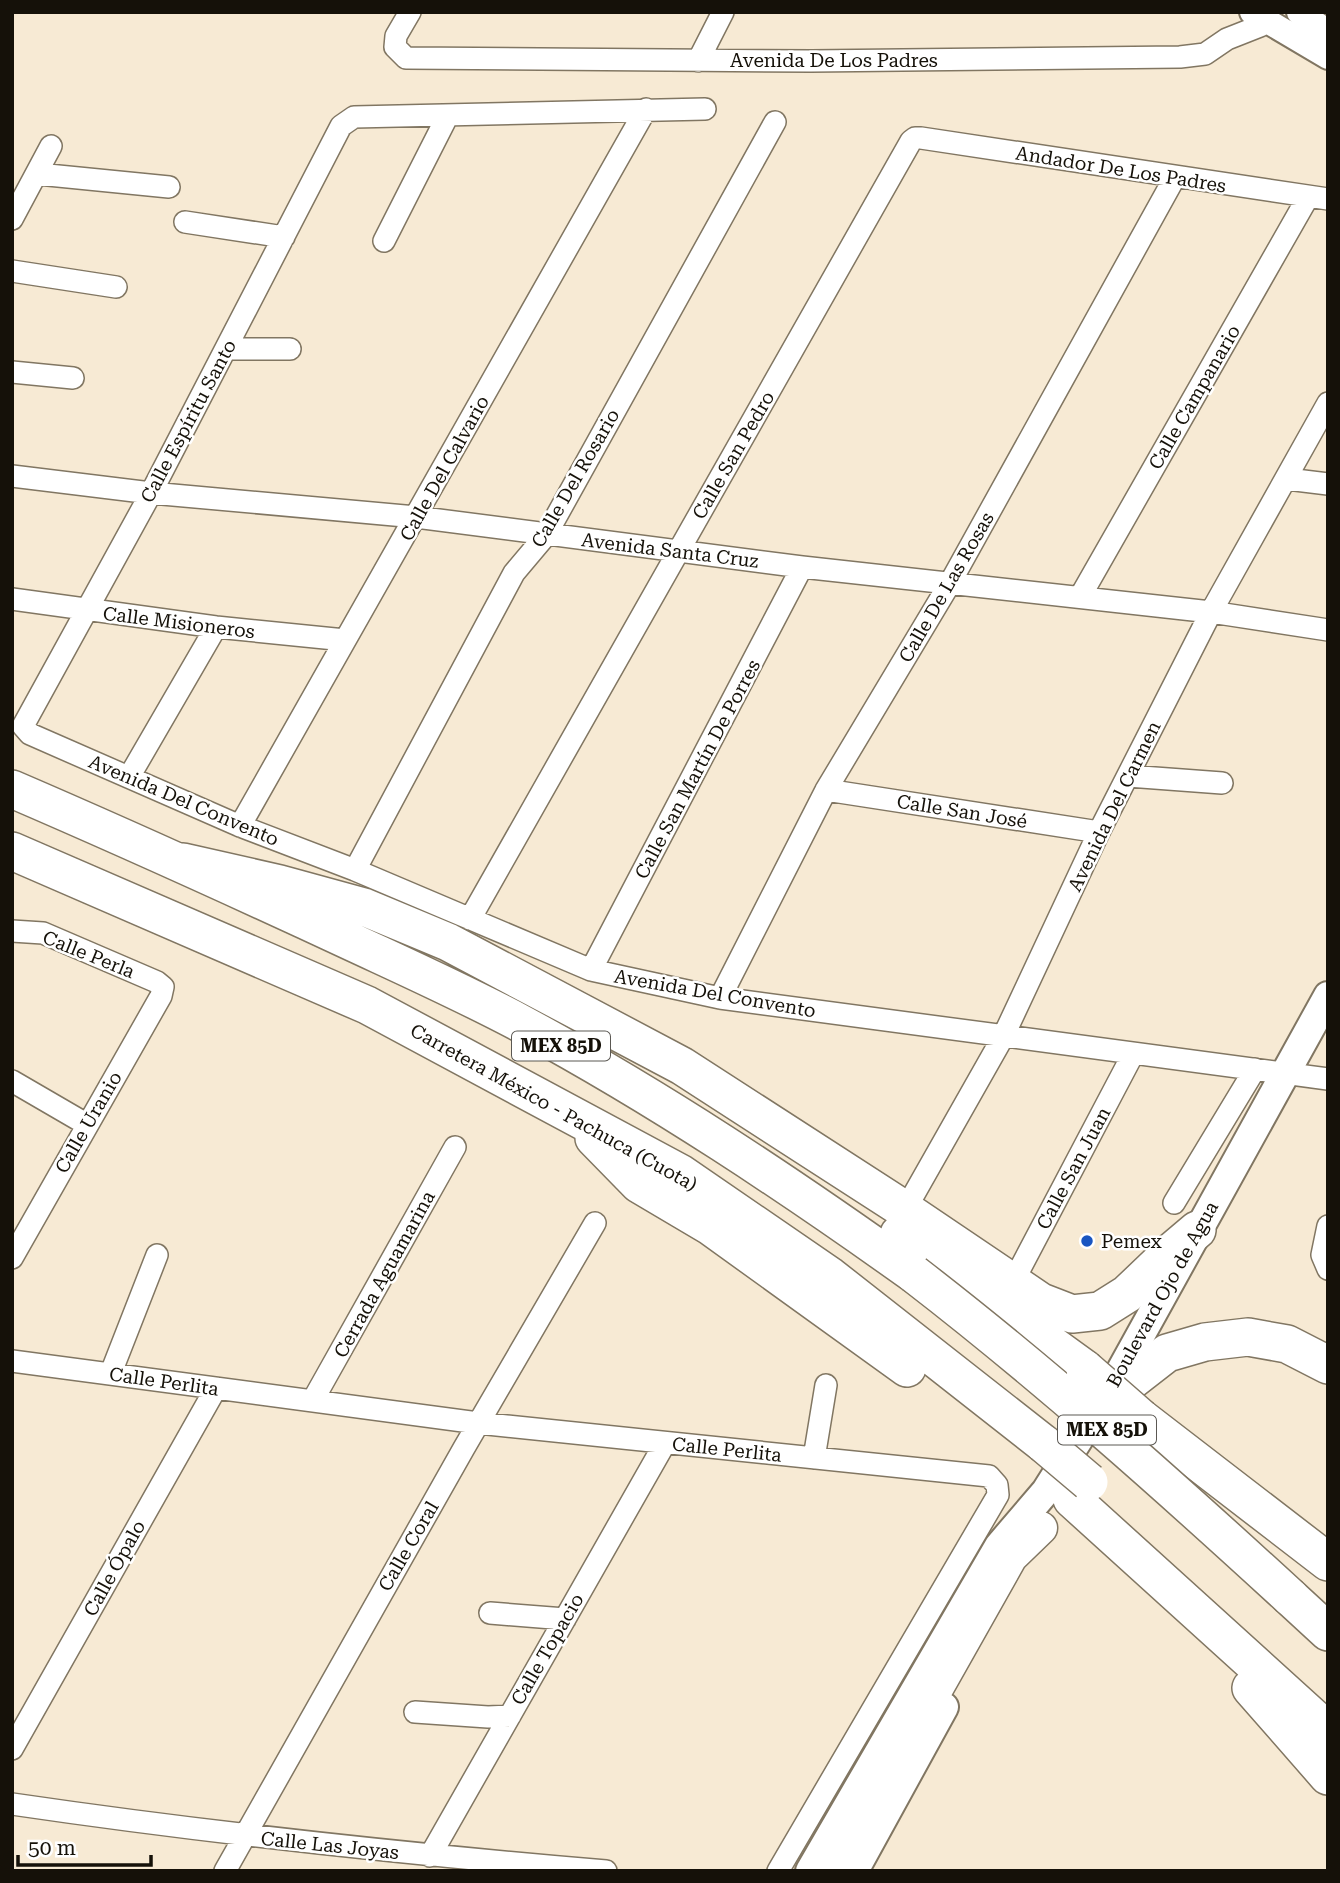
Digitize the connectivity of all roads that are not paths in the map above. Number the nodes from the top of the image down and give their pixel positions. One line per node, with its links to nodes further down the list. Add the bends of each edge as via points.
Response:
1 (410, 12): 7 (street, Avenida De Los Padres, via 395,47 406,58)
2 (723, 12): 7 (street)
3 (1299, 12): 5 (street)
4 (1260, 16): 6 (street, Avenida De Los Padres); 7 (street, Avenida De Los Padres, via 1261,26 1227,39 1205,54 1181,57)
5 (1328, 32)
6 (1328, 57)
7 (698, 61)
8 (646, 109): 9 (street); 10 (street); 33 (street, Calle Del Calvario)
9 (705, 109)
10 (448, 115): 20 (street, Calle Espíritu Santo, via 354,117 341,126); 21 (street)
11 (775, 122): 34 (street, Calle Del Rosario)
12 (915, 138): 15 (street, Andador De Los Padres); 35 (street, Calle San Pedro)
13 (51, 146): 14 (street)
14 (37, 174): 16 (street); 18 (street)
15 (1175, 177): 17 (street, Andador De Los Padres); 37 (street, Calle De Las Rosas)
16 (169, 187)
17 (1318, 198): 38 (street, Calle Campanario)
18 (12, 219)
19 (185, 222): 20 (street)
20 (284, 237): 24 (street, Calle Espíritu Santo)
21 (384, 241)
22 (12, 271): 23 (street)
23 (117, 287)
24 (226, 349): 25 (street); 32 (street, Calle Espíritu Santo)
25 (290, 349)
26 (12, 372): 27 (street)
27 (73, 378)
28 (1328, 403): 30 (street, Avenida Del Carmen)
29 (12, 475): 32 (street, Avenida Santa Cruz)
30 (1287, 479): 31 (street); 41 (street, Avenida Del Carmen)
31 (1328, 484)
32 (151, 493): 33 (street, Avenida Santa Cruz); 40 (street, Calle Espíritu Santo)
33 (416, 517): 34 (street, Avenida Santa Cruz); 44 (street, Calle Del Calvario)
34 (546, 535): 35 (street, Avenida Santa Cruz); 55 (street, Calle Del Rosario, via 514,573)
35 (678, 551): 36 (street, Avenida Santa Cruz); 56 (street, Calle San Pedro)
36 (802, 567): 37 (street, Avenida Santa Cruz); 58 (street, Calle San Martín De Porres)
37 (950, 583): 38 (street, Avenida Santa Cruz); 50 (street, Calle De Las Rosas)
38 (1080, 597): 41 (street, Avenida Santa Cruz)
39 (12, 599): 40 (street, Calle Misioneros)
40 (85, 610): 42 (street, Calle Misioneros); 45 (street, Calle Espíritu Santo)
41 (1211, 612): 43 (street, Avenida Santa Cruz); 46 (street, Avenida Del Carmen)
42 (216, 627): 44 (street, Calle Misioneros); 47 (street)
43 (1328, 630)
44 (345, 640): 51 (street, Calle Del Calvario)
45 (23, 726): 47 (street, Avenida Del Convento, via 30,734)
46 (1128, 776): 48 (street); 52 (street, Avenida Del Carmen)
47 (129, 777): 51 (street, Avenida Del Convento)
48 (1222, 783)
49 (12, 789): 54 (highway, MEX 85D)
50 (826, 790): 52 (street, Calle San José); 61 (street, Calle De Las Rosas)
51 (240, 826): 55 (street, Avenida Del Convento)
52 (1099, 832): 63 (street, Avenida Del Carmen)
53 (12, 851): 89 (highway, Carretera México - Pachuca (Cuota) / MEX 85D, bridge, via 367,1005 680,1172 818,1268)
54 (183, 862): 65 (highway, via 364,907 448,942); 94 (highway, MEX 85D, bridge, via 535,1031 806,1197 1025,1361)
55 (355, 870): 56 (street, Avenida Del Convento)
56 (470, 919): 58 (street, Avenida Del Convento)
57 (12, 931): 59 (street, Calle Perla, via 43,933)
58 (591, 970): 61 (street, Avenida Del Convento)
59 (163, 987): 69 (street, Calle Uranio)
60 (1328, 996): 67 (main road, Boulevard Ojo de Agua)
61 (720, 998): 63 (street, Avenida Del Convento)
62 (1328, 1032): 67 (main road, Boulevard Ojo de Agua)
63 (1003, 1037): 64 (street, Avenida Del Convento); 71 (street, Avenida Del Carmen)
64 (1133, 1054): 66 (street, Avenida Del Convento); 78 (street, Calle San Juan)
65 (682, 1066): 71 (highway); 85 (highway, bridge, via 728,1110)
66 (1255, 1069): 67 (street, Avenida Del Convento); 72 (street)
67 (1306, 1076): 72 (main road, Boulevard Ojo de Agua); 85 (main road, Boulevard Ojo de Agua)
68 (12, 1082): 69 (street)
69 (86, 1124): 75 (street, Calle Uranio)
70 (455, 1147): 84 (street, Cerrada Aguamarina)
71 (905, 1210): 78 (highway)
72 (1186, 1217): 78 (highway, via 1171,1252 1127,1294 1100,1311 1072,1314 1041,1302); 109 (main road, Boulevard Ojo de Agua, via 1114,1383 1046,1491 999,1546)
73 (595, 1223): 86 (street, Calle Coral)
74 (1328, 1226): 77 (street, via 1322,1255)
75 (15, 1244)
76 (157, 1255): 81 (street)
77 (1328, 1269)
78 (1013, 1282)
79 (12, 1361): 81 (street, Calle Perlita)
80 (1328, 1365): 85 (highway, via 1287,1344 1248,1337 1205,1342 1167,1353)
81 (113, 1374): 83 (street, Calle Perlita)
82 (826, 1385): 88 (street)
83 (216, 1388): 84 (street, Calle Perlita); 100 (street, Calle Ópalo)
84 (313, 1400): 86 (street, Calle Perlita)
85 (1132, 1403): 90 (main road, Boulevard Ojo de Agua); 91 (highway)
86 (478, 1423): 87 (street, Calle Perlita); 103 (street, Calle Coral)
87 (664, 1443): 88 (street, Calle Perlita); 93 (street, Calle Topacio)
88 (814, 1458): 108 (street, Calle Perlita, via 989,1476 998,1495)
89 (1080, 1490): 95 (highway); 96 (highway, Carretera México - Pachuca (Cuota) / MEX 85D)
90 (1041, 1528): 105 (main road, via 1011,1556)
91 (1328, 1562)
92 (491, 1613): 93 (street)
93 (565, 1619): 98 (street, Calle Topacio)
94 (1328, 1632)
95 (1223, 1635): 99 (highway); 101 (highway, via 1245,1682)
96 (1328, 1698)
97 (415, 1712): 98 (street)
98 (510, 1716): 104 (street, Calle Topacio)
99 (1328, 1731)
100 (12, 1749)
101 (1328, 1776)
102 (12, 1804): 103 (street, Calle Las Joyas)
103 (243, 1835): 104 (street, Calle Las Joyas); 106 (street, Calle Coral)
104 (430, 1856): 107 (street, Calle Las Joyas)
105 (853, 1868)
106 (225, 1871)
107 (606, 1871)
108 (778, 1871)
109 (810, 1871)

